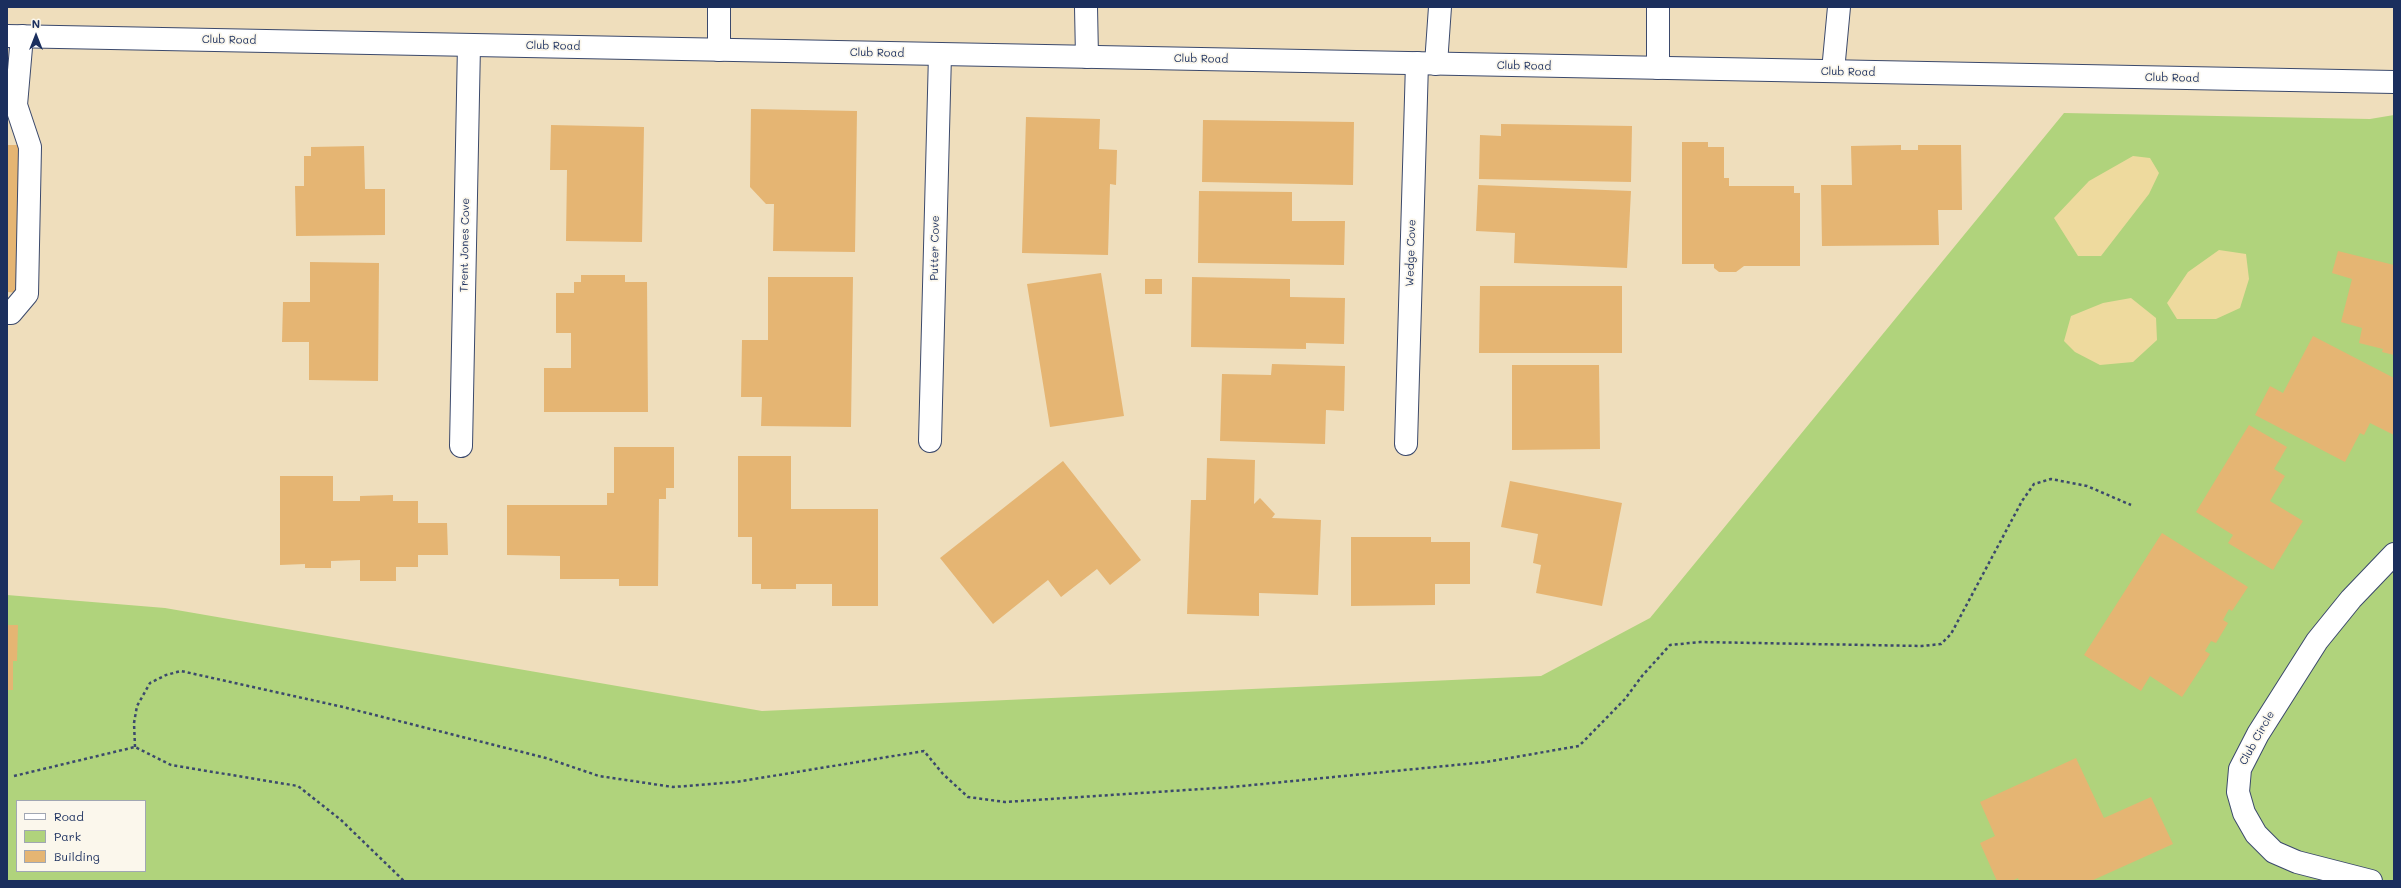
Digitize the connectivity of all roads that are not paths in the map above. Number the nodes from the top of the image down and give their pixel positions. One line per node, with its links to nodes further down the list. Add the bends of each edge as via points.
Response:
1 (719, 7): 8 (street)
2 (1086, 7): 10 (street)
3 (1440, 7): 11 (street, Wedge Cove)
4 (1658, 7): 12 (street)
5 (1839, 7): 13 (street)
6 (15, 36): 7 (street, Club Road); 15 (street, via 16,104 30,147 27,294 11,313)
7 (469, 45): 8 (street, Club Road); 18 (street, Trent Jones Cove)
8 (719, 50): 9 (street, Club Road)
9 (940, 54): 10 (street, Club Road); 16 (street, Putter Cove)
10 (1087, 57): 11 (street, Club Road)
11 (1426, 63): 12 (street, Club Road); 17 (street, Wedge Cove)
12 (1658, 68): 13 (street, Club Road)
13 (1833, 71): 14 (street, Club Road)
14 (2394, 82)
15 (7, 313)
16 (930, 441)
17 (1406, 444)
18 (460, 446)
19 (2394, 554): 20 (street, Club Circle, via 2316,641 2258,734 2240,769 2238,792 2244,813 2256,834 2274,852 2297,862)
20 (2371, 881)

